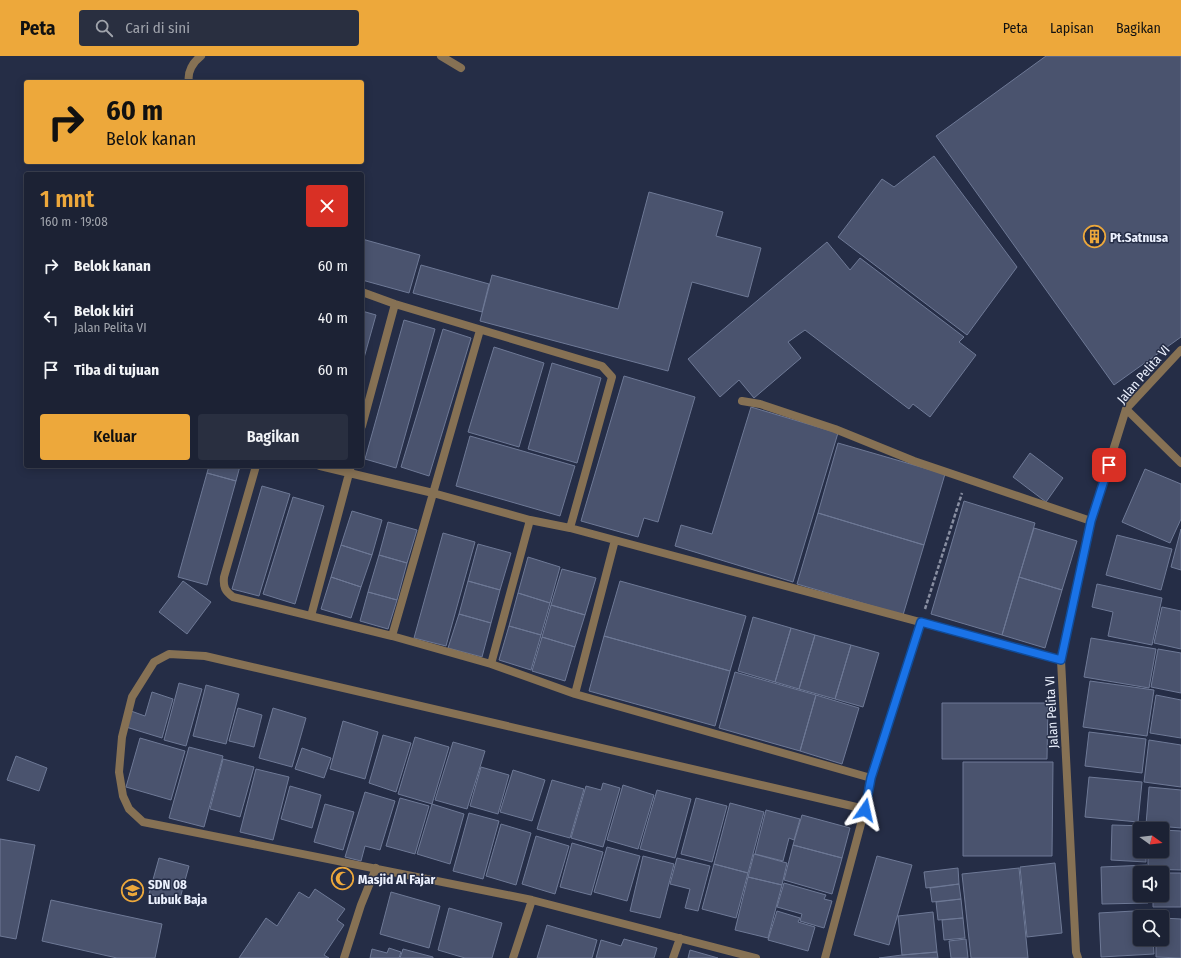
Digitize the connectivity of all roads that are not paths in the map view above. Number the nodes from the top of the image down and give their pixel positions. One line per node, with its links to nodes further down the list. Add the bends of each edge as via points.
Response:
1 (201, 56): 4 (street, via 190,69)
2 (441, 56): 3 (street)
3 (461, 68)
4 (189, 80)
5 (364, 293): 6 (street)
6 (395, 304): 7 (street); 11 (street)
7 (480, 330): 16 (street); 19 (street, via 602,366 612,377)
8 (1181, 350): 10 (street, Jalan Pelita VI)
9 (742, 401): 18 (street, via 760,404 835,429 914,461)
10 (1126, 409): 12 (street); 18 (street, Jalan Pelita VI)
11 (364, 419)
12 (1181, 463)
13 (255, 468): 21 (street, via 224,576 225,590 239,599)
14 (335, 468): 15 (street)
15 (350, 470): 16 (street); 21 (street)
16 (433, 493): 17 (street); 23 (street)
17 (530, 520): 19 (street); 25 (street)
18 (1091, 521): 24 (street, Jalan Pelita VI)
19 (570, 528): 20 (street)
20 (615, 540): 22 (street); 26 (street)
21 (311, 616): 23 (street)
22 (921, 622): 24 (street); 27 (street)
23 (392, 636): 25 (street)
24 (1061, 660): 37 (street, Jalan Pelita VI)
25 (491, 664): 26 (street)
26 (575, 694): 27 (street)
27 (871, 778): 28 (street)
28 (865, 810): 29 (street, via 206,656 169,654 154,662 132,697 122,737 119,772 123,796 129,810 143,822); 36 (street)
29 (376, 868): 30 (street); 32 (street)
30 (532, 900): 31 (street); 33 (street)
31 (680, 938): 34 (street); 35 (street)
32 (344, 958)
33 (513, 958)
34 (673, 958)
35 (756, 958)
36 (825, 958)
37 (1078, 958)

